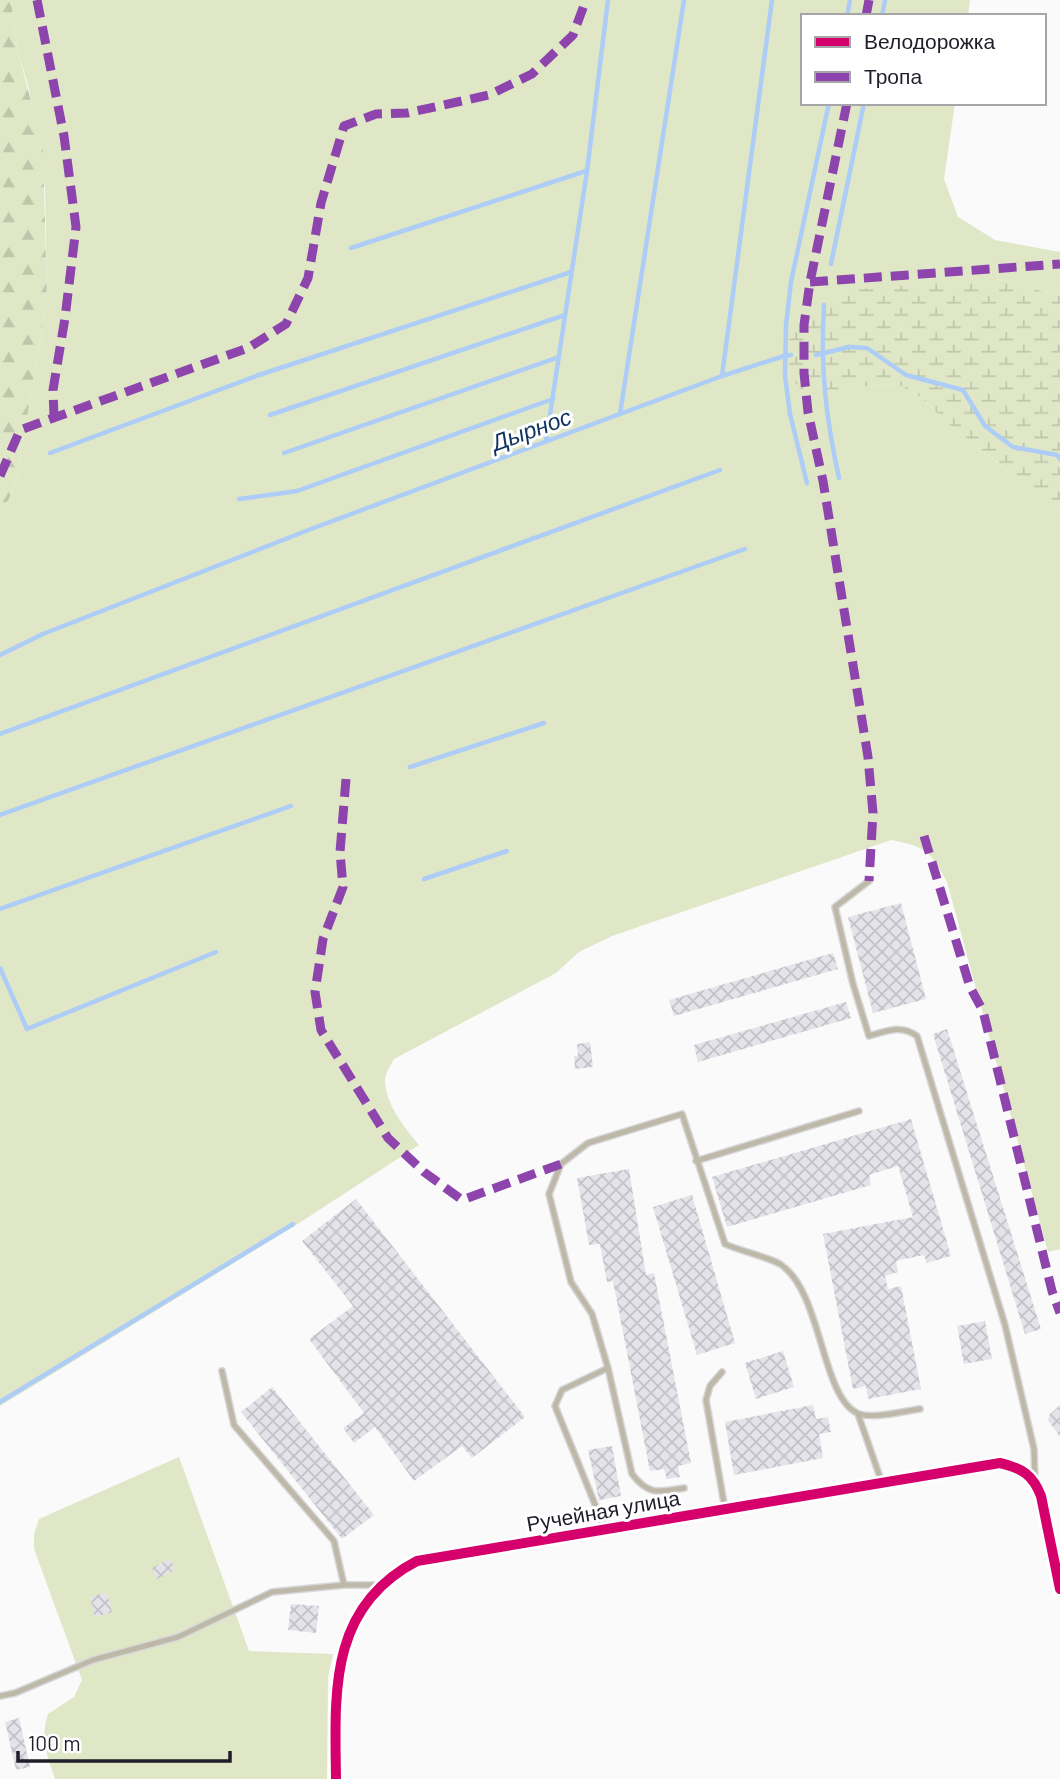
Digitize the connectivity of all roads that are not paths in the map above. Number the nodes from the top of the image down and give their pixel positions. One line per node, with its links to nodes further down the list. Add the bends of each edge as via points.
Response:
1 (869, 881): 9 (lane, via 835,907 853,984 869,1036 898,1028 917,1036 1005,1325 1034,1449)
2 (859, 1111): 3 (lane)
3 (696, 1161): 4 (lane, via 682,1114 588,1143 561,1164 549,1194 571,1282 592,1314); 8 (lane, via 725,1244 780,1265 803,1290 842,1402)
4 (608, 1368): 11 (lane, via 632,1474 642,1487 656,1492); 13 (lane, via 562,1390 555,1406)
5 (222, 1371): 14 (lane, via 234,1425 334,1541)
6 (722, 1372): 12 (lane, via 715,1377 706,1401)
7 (920, 1409): 8 (lane)
8 (858, 1414): 10 (lane)
9 (1035, 1482): 10 (street, Ручейная улица, via 1021,1468 1000,1463); 16 (street)
10 (883, 1483): 12 (street, Ручейная улица)
11 (684, 1488)
12 (725, 1509): 13 (street, Ручейная улица)
13 (605, 1529): 15 (street, Ручейная улица, via 417,1562)
14 (344, 1585): 15 (lane); 17 (lane, via 272,1592 178,1637 93,1660)
15 (382, 1585): 18 (street, Ручейная улица, via 358,1617 341,1656)
16 (1060, 1589)
17 (0, 1696)
18 (335, 1779)

